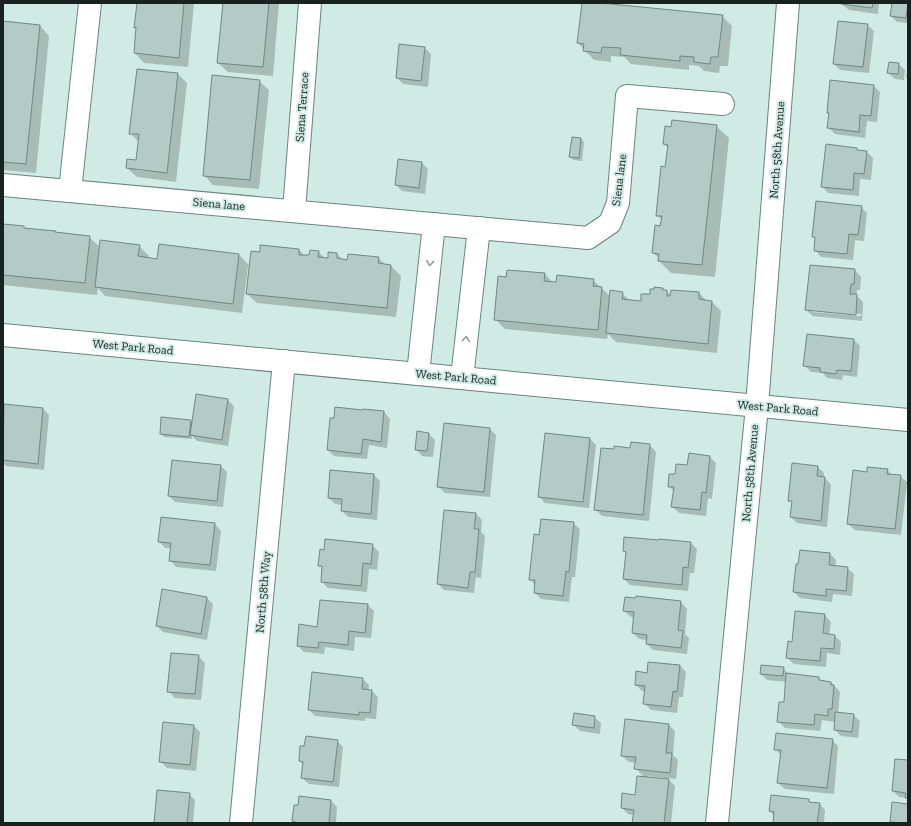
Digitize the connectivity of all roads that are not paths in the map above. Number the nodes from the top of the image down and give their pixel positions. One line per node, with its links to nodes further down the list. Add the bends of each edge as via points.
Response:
1 (90, 3): 6 (street)
2 (310, 3): 7 (street, Siena Terrace)
3 (788, 3): 14 (street, North 58th Avenue)
4 (723, 104): 9 (street, Siena lane, via 627,96 618,203 610,223 588,238)
5 (3, 185): 6 (street, Siena lane)
6 (70, 191): 7 (street, Siena lane)
7 (294, 211): 8 (street, Siena lane)
8 (434, 224): 9 (street, Siena lane); 12 (street, one-way to 12)
9 (479, 228): 13 (street, one-way to 9)
10 (3, 335): 11 (street, West Park Road)
11 (284, 361): 12 (street, West Park Road); 16 (street, North 58th Way)
12 (418, 374): 13 (street, West Park Road)
13 (462, 378): 14 (street, West Park Road)
14 (757, 406): 15 (street, West Park Road); 17 (street, North 58th Avenue)
15 (908, 420)
16 (241, 823)
17 (717, 823)

